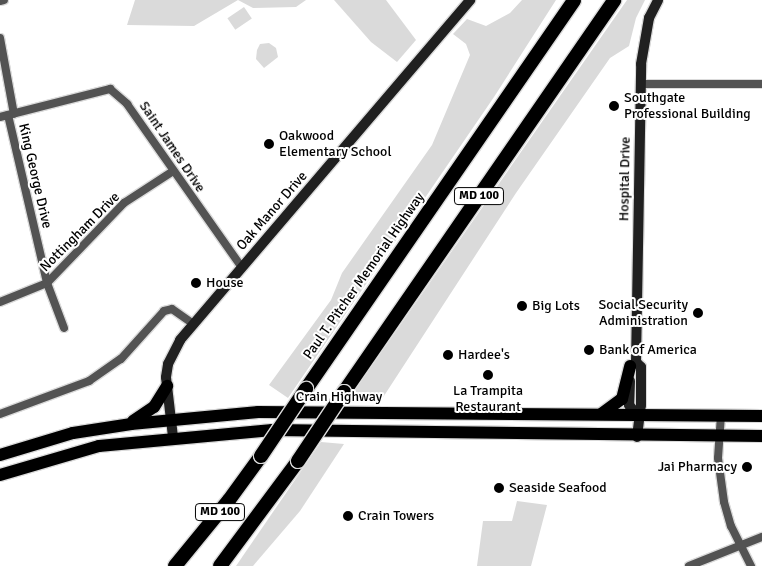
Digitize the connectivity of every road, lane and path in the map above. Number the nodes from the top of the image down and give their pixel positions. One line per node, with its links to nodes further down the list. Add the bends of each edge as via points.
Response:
1 (4, 0): 6 (street)
2 (470, 0): 12 (street, Oak Manor Drive)
3 (574, 0): 34 (highway, Paul T. Pitcher Memorial Highway / MD 100, bridge, via 224,508)
4 (614, 0): 35 (highway, MD 100, bridge, via 298,461)
5 (658, 0): 8 (street, Hospital Drive, via 642,45)
6 (0, 1)
7 (0, 38): 10 (street, King George Drive)
8 (641, 84): 9 (street); 17 (street, Hospital Drive)
9 (762, 84)
10 (7, 115): 11 (street, Saint James Drive, via 110,89 127,104); 13 (street, King George Drive)
11 (173, 171): 12 (street, Saint James Drive); 13 (street, Nottingham Drive, via 124,203)
12 (241, 266): 15 (street, Oak Manor Drive)
13 (47, 284): 14 (street, Nottingham Drive); 16 (street, King George Drive)
14 (0, 302)
15 (192, 323): 18 (street, Oak Manor Drive, via 171,355); 19 (street, via 172,309 164,311 121,359 88,381)
16 (64, 328)
17 (633, 364): 20 (main road, via 622,399 608,412); 21 (street, Hospital Drive, via 641,367 641,405)
18 (167, 386): 24 (street, Oak Manor Drive); 25 (main road, via 154,407)
19 (0, 414)
20 (598, 415): 21 (main road, Crain Highway); 24 (main road, Crain Highway, via 278,412)
21 (637, 415): 22 (main road, Crain Highway); 29 (street, Hospital Drive)
22 (721, 415): 23 (main road, Crain Highway); 26 (street)
23 (762, 416)
24 (171, 419): 25 (main road, Crain Highway); 28 (street, Oak Manor Drive)
25 (131, 424): 30 (main road, Crain Highway, via 73,433)
26 (719, 436): 27 (main road); 29 (main road); 33 (street, via 724,502 731,526)
27 (762, 436)
28 (173, 437): 29 (main road, via 272,430); 31 (main road, via 99,446)
29 (636, 437)
30 (0, 454)
31 (0, 475)
32 (762, 537): 33 (street)
33 (742, 544): 36 (street); 37 (street)
34 (175, 566)
35 (220, 566)
36 (688, 566)
37 (751, 566)

